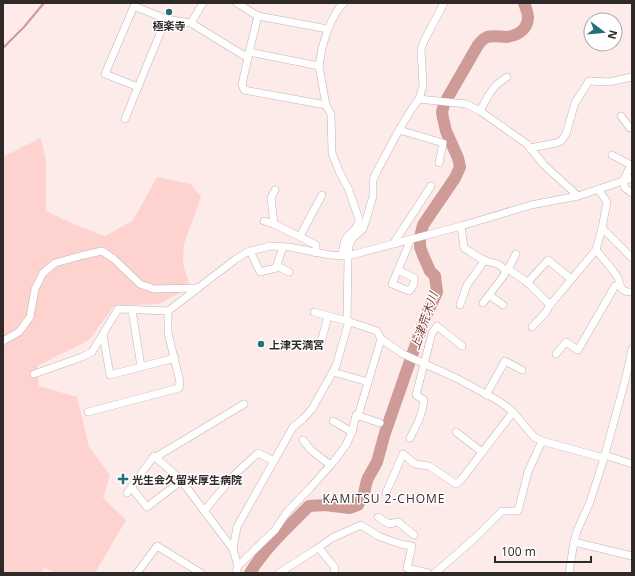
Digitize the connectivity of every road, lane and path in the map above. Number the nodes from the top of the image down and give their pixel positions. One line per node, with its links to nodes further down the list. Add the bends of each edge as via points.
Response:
1 (203, 3): 7 (street)
2 (237, 3): 5 (street)
3 (344, 3): 8 (street)
4 (444, 3): 14 (street, via 421,49 423,86)
5 (258, 16): 8 (street); 9 (street)
6 (166, 19): 7 (street); 13 (street); 13 (street, via 134,6 105,74)
7 (191, 23): 9 (street)
8 (328, 29): 10 (street)
9 (248, 55): 10 (street); 15 (street, via 242,84 244,90)
10 (319, 66): 15 (street)
11 (507, 77): 16 (street, via 496,85)
12 (632, 77): 21 (street, via 609,82 589,81 575,103 566,134 561,141)
13 (138, 87): 18 (street)
14 (419, 99): 16 (street, via 466,104); 20 (street)
15 (326, 105): 44 (street, via 331,114 332,153 359,219 356,229 344,242)
16 (480, 111): 21 (street)
17 (621, 116): 19 (street)
18 (125, 119)
19 (632, 128)
20 (399, 130): 23 (street, via 443,144); 44 (street, via 373,180 366,220 352,240)
21 (530, 148): 31 (street, via 544,165)
22 (612, 155): 25 (street, via 631,165)
23 (439, 163)
24 (632, 178): 25 (street)
25 (623, 180): 27 (street); 29 (street, via 625,188)
26 (431, 186): 38 (street)
27 (598, 189): 31 (street); 35 (street, via 607,202)
28 (275, 190): 33 (street, via 271,198)
29 (632, 193)
30 (322, 194): 36 (street)
31 (578, 196): 34 (street, via 532,205)
32 (264, 220): 33 (street)
33 (274, 224): 36 (street)
34 (461, 226): 37 (street); 46 (street, via 464,248)
35 (602, 228): 40 (street); 45 (street)
36 (300, 236): 42 (street, via 316,245)
37 (410, 240): 38 (street); 48 (street)
38 (395, 244): 44 (street)
39 (283, 247): 41 (street, via 270,246); 42 (street); 47 (street)
40 (596, 250): 51 (street); 53 (street, via 618,278)
41 (250, 252): 47 (street, via 260,272); 54 (street, via 236,259)
42 (316, 253): 44 (street)
43 (516, 254): 49 (street)
44 (345, 256): 65 (street)
45 (632, 258)
46 (485, 260): 49 (street, via 495,262); 59 (street, via 467,285)
47 (277, 266): 50 (street)
48 (398, 270)
49 (506, 270): 52 (street); 56 (street)
50 (289, 272)
51 (571, 279): 52 (street, via 548,260); 58 (street)
52 (527, 283): 58 (street)
53 (620, 285): 55 (street, via 623,290); 73 (street, via 615,286 578,350 566,342)
54 (198, 288): 62 (street); 69 (street, via 154,289 140,284 114,259 102,252 84,254 56,263 43,273 35,289 30,317 19,332)
55 (632, 292)
56 (489, 295): 57 (street); 60 (street)
57 (483, 303)
58 (550, 305): 66 (street)
59 (460, 306)
60 (503, 306)
61 (132, 310): 62 (street); 67 (street, via 118,309); 76 (street)
62 (168, 311): 74 (street, via 168,333)
63 (314, 312): 64 (street)
64 (328, 316): 65 (street); 70 (street)
65 (348, 321): 68 (street, via 377,331); 78 (street)
66 (532, 327)
67 (103, 334): 76 (street, via 110,375); 79 (street, via 92,352)
68 (381, 339): 75 (street, via 403,354); 80 (street)
69 (3, 341)
70 (320, 346)
71 (462, 346): 75 (street, via 437,326 432,332)
72 (632, 349): 95 (street)
73 (556, 354)
74 (175, 358): 76 (street); 83 (street, via 179,388)
75 (425, 364): 81 (street); 90 (street, via 416,395 424,400 424,406)
76 (141, 367)
77 (522, 370): 81 (street, via 505,362)
78 (333, 372): 80 (street); 108 (street, via 312,408 293,427 267,473 237,527)
79 (34, 374)
80 (368, 382): 85 (street)
81 (486, 394): 84 (street)
82 (244, 404): 94 (street)
83 (88, 412)
84 (513, 412): 92 (street, via 534,437); 93 (street)
85 (358, 416): 87 (street); 88 (street, via 356,415)
86 (333, 421): 88 (street)
87 (380, 424)
88 (352, 432): 98 (street, via 346,445)
89 (456, 432): 93 (street)
90 (410, 438)
91 (303, 440): 98 (street)
92 (542, 441): 95 (street); 116 (street, via 528,472 518,511 502,510)
93 (482, 452): 102 (street, via 456,484 429,466 415,464 403,454)
94 (156, 457): 99 (street); 100 (street, via 154,456)
95 (604, 457): 97 (street); 106 (street)
96 (272, 460): 103 (street, via 258,453)
97 (632, 464)
98 (330, 465): 110 (street, via 287,512 275,530)
99 (181, 481): 100 (street, via 147,507); 103 (street)
100 (131, 487): 101 (street)
101 (127, 493)
102 (386, 493)
103 (204, 511): 108 (street)
104 (378, 517): 105 (street, via 389,524 398,522)
105 (414, 535)
106 (574, 542): 109 (street); 117 (street)
107 (319, 548): 113 (street); 114 (street, via 335,568); 115 (street, via 332,538 361,524 378,536 412,546 407,568)
108 (233, 549): 110 (street)
109 (632, 556)
110 (237, 569)
111 (137, 573): 112 (street, via 157,546)
112 (201, 573)
113 (279, 573)
114 (334, 573)
115 (428, 573)
116 (435, 573)
117 (569, 573)

